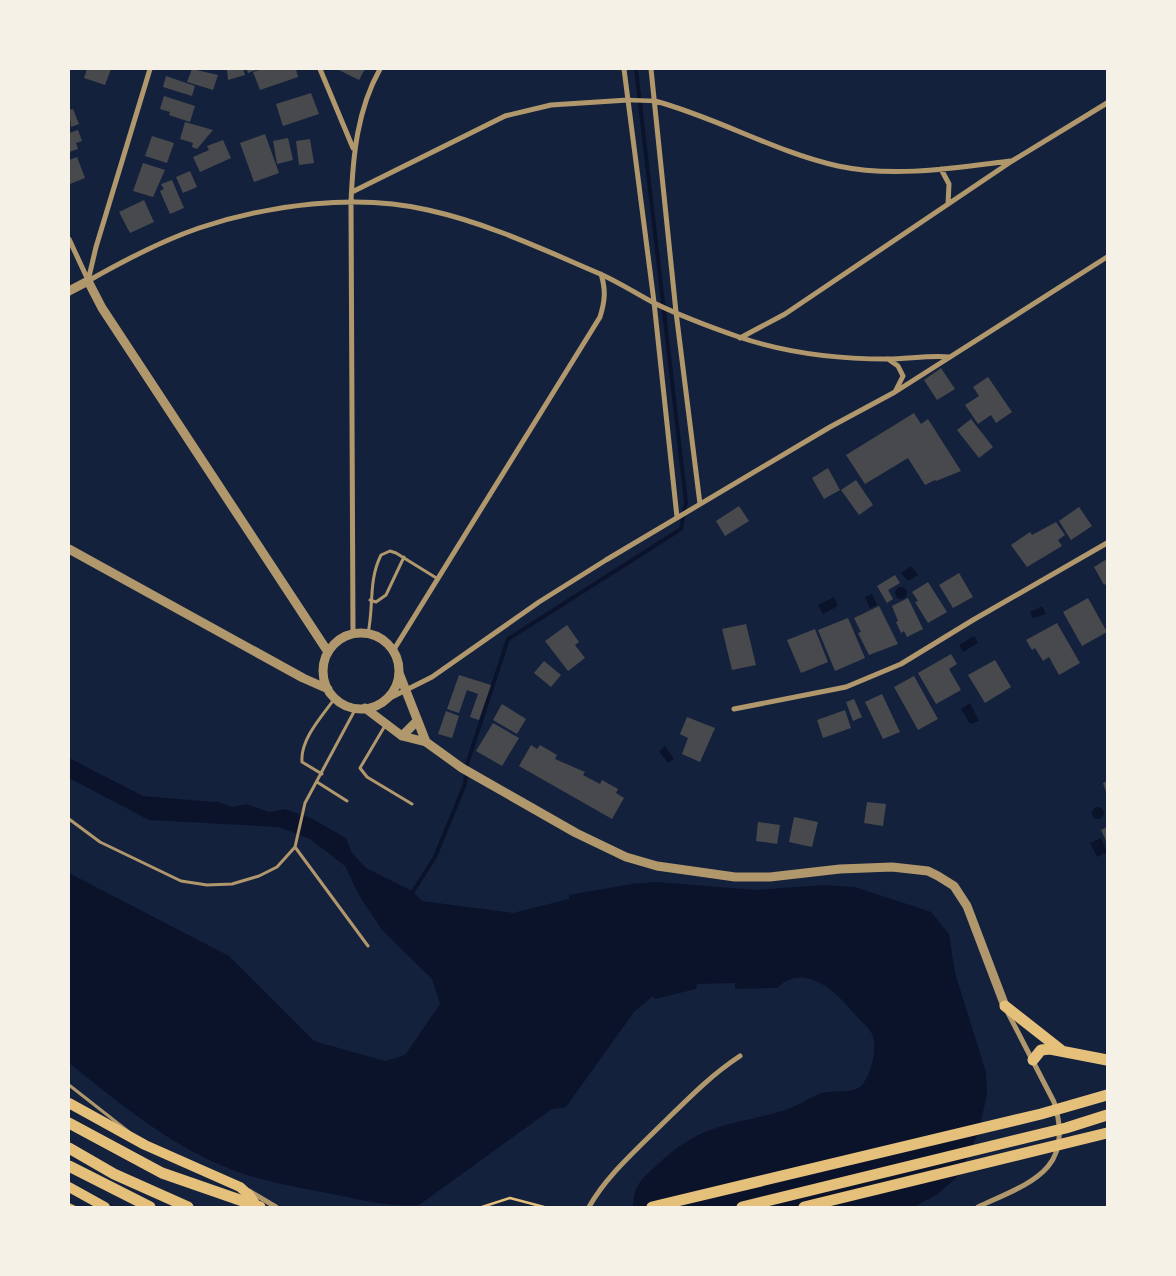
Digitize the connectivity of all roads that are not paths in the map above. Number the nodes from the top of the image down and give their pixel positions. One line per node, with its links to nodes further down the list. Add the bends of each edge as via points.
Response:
1 (150, 69): 18 (street)
2 (320, 69): 9 (street)
3 (380, 69): 9 (street, via 366,100)
4 (624, 69): 6 (street)
5 (651, 69): 7 (street)
6 (628, 100): 7 (street); 12 (street, via 551,105 505,116); 20 (street)
7 (655, 101): 11 (street, via 837,166 892,172); 21 (street)
8 (1107, 103): 10 (street)
9 (354, 148): 12 (street)
10 (1012, 161): 11 (street); 14 (street)
11 (941, 169): 14 (street, via 949,184)
12 (352, 192): 13 (street)
13 (351, 202): 17 (street, via 428,210 494,228); 18 (street, via 289,208 197,229); 33 (street)
14 (948, 204): 22 (street, via 785,314)
15 (69, 239): 18 (street)
16 (1107, 257): 23 (street)
17 (602, 274): 20 (street); 31 (street, via 605,300 600,317)
18 (88, 281): 19 (street); 36 (street, via 102,308)
19 (69, 291)
20 (656, 303): 21 (street); 27 (street)
21 (674, 311): 22 (street); 26 (street)
22 (740, 338): 24 (street, via 808,354)
23 (950, 358): 24 (street); 25 (street)
24 (888, 359): 25 (street, via 898,366 902,376)
25 (895, 392): 26 (street)
26 (698, 505): 27 (street)
27 (679, 516): 39 (street, via 539,602)
28 (1107, 543): 43 (street, via 901,664 846,687)
29 (69, 549): 38 (street, via 302,678)
30 (404, 557): 31 (lane); 32 (lane, via 386,595 376,602); 32 (lane, via 390,551 381,555)
31 (438, 579): 35 (street)
32 (370, 600): 34 (lane)
33 (353, 634): 34 (street); 36 (street, via 339,640)
34 (368, 634): 35 (street, via 382,640)
35 (393, 651): 37 (street)
36 (328, 652): 38 (street, via 323,670)
37 (399, 672): 39 (street); 41 (street, via 394,689)
38 (328, 689): 40 (street)
39 (407, 691): 41 (street); 44 (street)
40 (335, 698): 42 (street); 48 (lane, via 301,753 302,762)
41 (382, 702): 42 (street)
42 (361, 708): 45 (street); 48 (lane)
43 (734, 709)
44 (417, 721): 46 (street); 47 (street)
45 (386, 724): 46 (street); 51 (lane, via 360,768 367,777)
46 (402, 736): 47 (street)
47 (426, 742): 55 (street, via 462,768 599,845 657,866 735,877 892,866 928,871 954,886 962,896)
48 (322, 774): 49 (lane)
49 (317, 782): 50 (lane); 53 (lane, via 305,803)
50 (347, 801)
51 (412, 804)
52 (69, 819): 53 (lane, via 100,842 146,865 181,881 207,885 232,884 259,876 277,867)
53 (295, 847): 54 (lane)
54 (368, 946)
55 (1005, 1006): 56 (highway); 58 (street)
56 (1065, 1052): 58 (highway, via 1043,1049); 59 (highway)
57 (740, 1056): 76 (street, via 714,1074 632,1153 605,1182)
58 (1033, 1060): 80 (street, via 1059,1117 1060,1142 1052,1164 1033,1182)
59 (1107, 1060)
60 (69, 1085): 66 (lane)
61 (1107, 1095): 77 (highway)
62 (69, 1103): 66 (main road)
63 (1105, 1116): 78 (highway)
64 (69, 1123): 74 (highway, via 162,1173)
65 (1107, 1133): 79 (highway)
66 (145, 1145): 70 (main road)
67 (69, 1148): 73 (highway, via 114,1174)
68 (69, 1166): 72 (highway)
69 (69, 1187): 71 (main road)
70 (240, 1187): 74 (main road); 75 (street)
71 (105, 1207)
72 (150, 1207)
73 (188, 1207)
74 (258, 1207)
75 (276, 1207)
76 (589, 1207)
77 (652, 1207)
78 (742, 1207)
79 (804, 1207)
80 (978, 1207)

